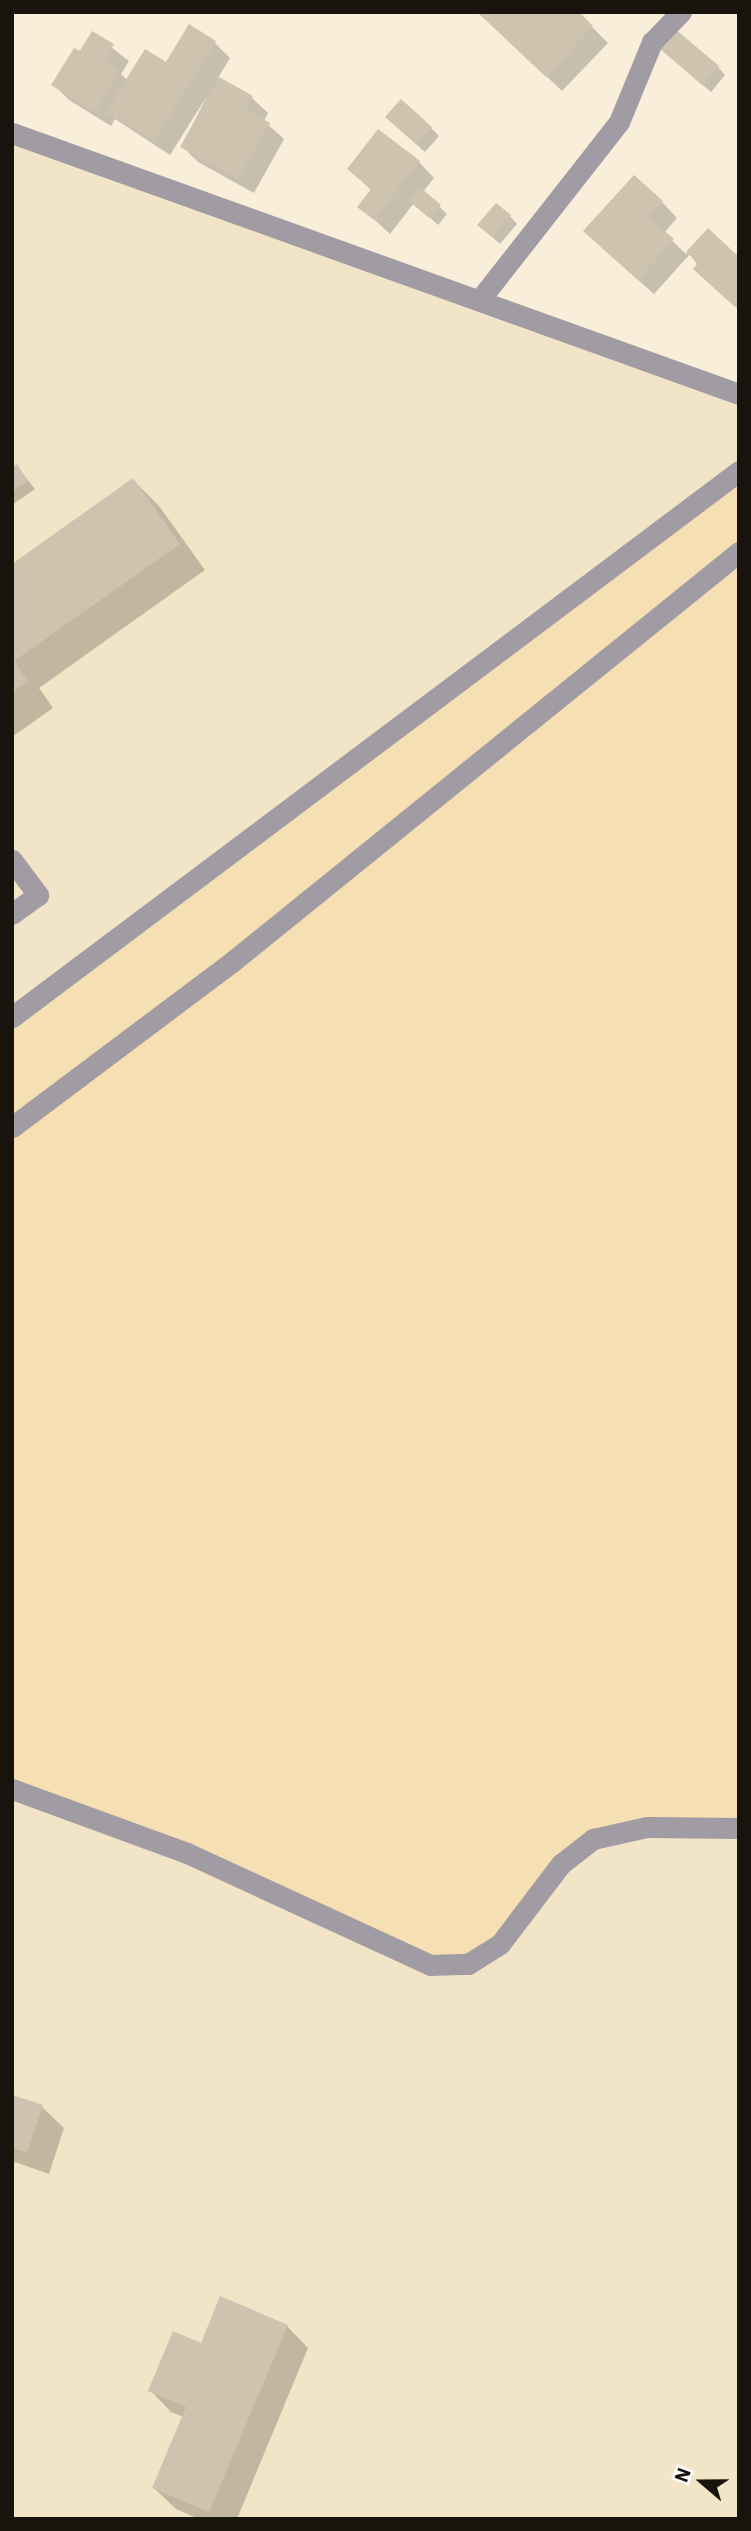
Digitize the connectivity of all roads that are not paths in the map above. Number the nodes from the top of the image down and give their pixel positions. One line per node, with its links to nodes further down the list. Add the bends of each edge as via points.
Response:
1 (681, 12): 3 (street, via 652,42 619,122)
2 (12, 133): 3 (street)
3 (481, 298): 4 (street)
4 (739, 394)
5 (739, 471): 9 (street)
6 (739, 552): 10 (street, via 233,961)
7 (12, 860): 8 (street, via 37,895)
8 (12, 915)
9 (12, 1017)
10 (12, 1127)
11 (12, 1790): 12 (street, via 187,1853 430,1965 467,1964 500,1944 561,1864 593,1839 647,1827)
12 (739, 1828)

